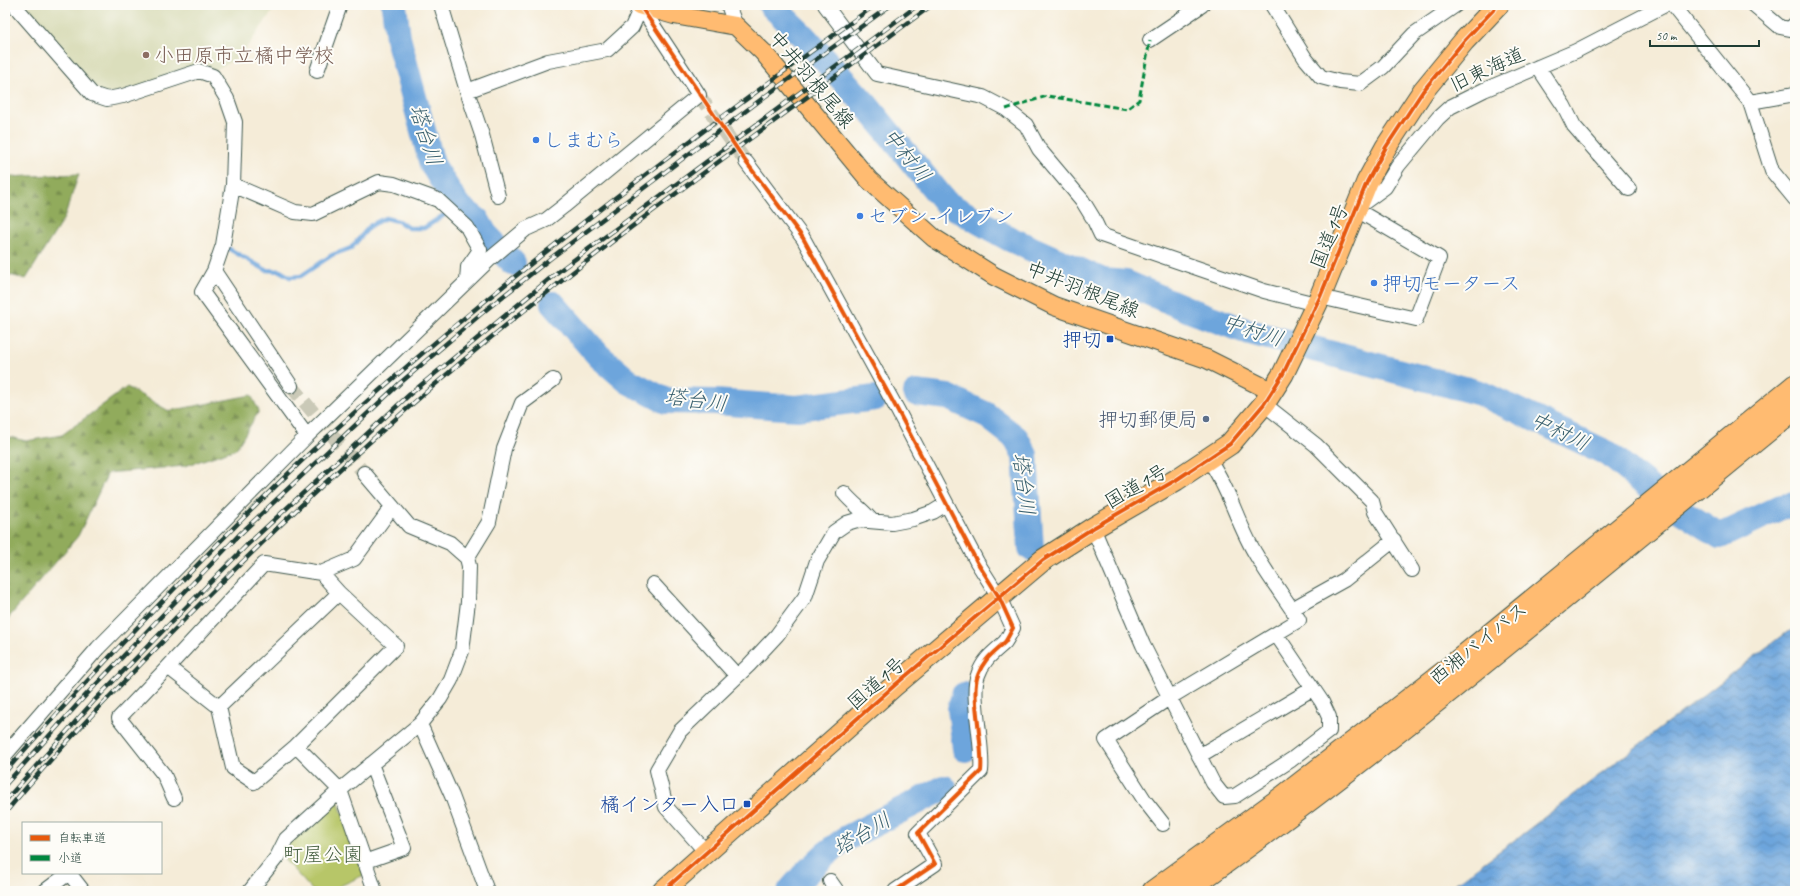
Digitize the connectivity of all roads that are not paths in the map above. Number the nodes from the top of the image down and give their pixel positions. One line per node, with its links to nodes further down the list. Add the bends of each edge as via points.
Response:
1 (14, 5): 23 (street, via 92,94 107,99 199,71 213,76 227,99 235,122)
2 (340, 5): 18 (street)
3 (442, 5): 19 (street)
4 (728, 5): 15 (street)
5 (1202, 5): 16 (street)
6 (1272, 5): 7 (street, via 1305,58 1321,77 1360,84 1383,67 1414,34)
7 (1456, 5)
8 (1498, 5): 27 (highway, 国道1号, via 1423,91 1386,147)
9 (1665, 5): 17 (street, 旧東海道, via 1576,51)
10 (1672, 5): 21 (street)
11 (1754, 5): 14 (street, via 1780,27 1790,30)
12 (640, 6): 15 (main road); 19 (street, via 632,27 607,50 548,61); 29 (street, via 699,96 546,220 526,229)
13 (828, 6): 30 (street, via 877,74 984,96 1026,125 1039,149 1082,200 1101,235 1264,291)
14 (1795, 24)
15 (736, 26): 34 (main road, 中井羽根尾線, via 762,52 869,180 934,238 994,276 1054,306 1207,359)
16 (1150, 40)
17 (1538, 67): 24 (street, via 1574,126); 27 (street, 旧東海道, via 1450,107 1398,166 1385,187)
18 (317, 71)
19 (467, 91): 25 (street)
20 (1795, 94): 21 (street)
21 (1750, 102): 26 (street, via 1772,171)
22 (746, 162): 40 (street, via 804,238)
23 (234, 184): 28 (street, via 223,245); 29 (street, via 295,212 313,214 379,182 394,184 438,200 467,227 480,250 468,267)
24 (1629, 189)
25 (498, 196)
26 (1795, 199)
27 (1355, 209): 30 (highway, 国道1号); 30 (street, via 1439,258 1416,319)
28 (214, 271): 33 (street); 36 (street, via 202,292)
29 (467, 281): 36 (street)
30 (1318, 301): 34 (highway, 国道1号, via 1283,374)
31 (553, 380): 45 (street, via 522,402 504,449 489,522)
32 (1795, 385): 51 (highway, 西湘バイパス)
33 (291, 386)
34 (1268, 397): 37 (highway, 国道1号, via 1230,444); 44 (street, via 1372,501 1375,512)
35 (1795, 409): 51 (highway, 西湘バイパス)
36 (307, 436): 61 (street, via 98,648)
37 (1209, 460): 43 (highway, 国道1号); 52 (street, via 1220,475 1254,553)
38 (364, 473): 41 (street)
39 (844, 493): 42 (street)
40 (946, 504): 42 (street, via 913,520 892,523); 50 (street)
41 (392, 507): 45 (street, via 409,526 450,543); 47 (street, via 354,559)
42 (872, 521): 55 (street, via 852,522 834,532 817,561 805,597 777,635)
43 (1093, 528): 50 (highway, 国道1号, via 1043,560); 57 (street, via 1143,646)
44 (1394, 540): 46 (street); 52 (street, via 1344,580)
45 (468, 558): 59 (street, via 468,602 462,650 451,680)
46 (1412, 570)
47 (320, 573): 49 (street); 54 (street, via 264,564)
48 (654, 584): 55 (street)
49 (339, 593): 58 (street); 60 (street, via 396,646)
50 (999, 597): 68 (highway, 国道1号); 78 (street, via 1013,628 1006,641 988,656 977,676 975,693 982,771 918,833 935,864)
51 (1538, 607): 66 (highway, 西湘バイパス, via 1402,705); 81 (highway, 西湘バイパス, via 1471,675)
52 (1292, 609): 53 (street, via 1299,620)
53 (1276, 634): 56 (street); 57 (street)
54 (168, 667): 58 (street); 65 (street, via 119,718 164,774)
55 (737, 676): 68 (street, via 680,731 657,770 666,807)
56 (1312, 689): 62 (street); 62 (street, via 1329,717 1329,731 1291,760 1235,796 1224,797 1213,783)
57 (1169, 698): 62 (street); 67 (street, via 1106,740)
58 (219, 708): 60 (street, via 233,768 254,782)
59 (420, 724): 63 (street); 77 (street, via 452,796)
60 (296, 746): 64 (street)
61 (5, 755)
62 (1199, 756)
63 (371, 764): 64 (street); 69 (street, via 404,848)
64 (340, 790): 69 (street); 72 (street, via 286,839 277,857)
65 (174, 798)
66 (1246, 823): 79 (highway); 80 (highway, 西湘バイパス)
67 (1163, 824)
68 (706, 852): 73 (highway, 国道1号)
69 (364, 862): 76 (street)
70 (68, 874): 74 (street)
71 (70, 874): 75 (street)
72 (254, 889)
73 (669, 889)
74 (45, 891)
75 (83, 891)
76 (375, 891)
77 (487, 891)
78 (895, 891)
79 (1139, 891)
80 (1153, 891)
81 (1186, 891)

